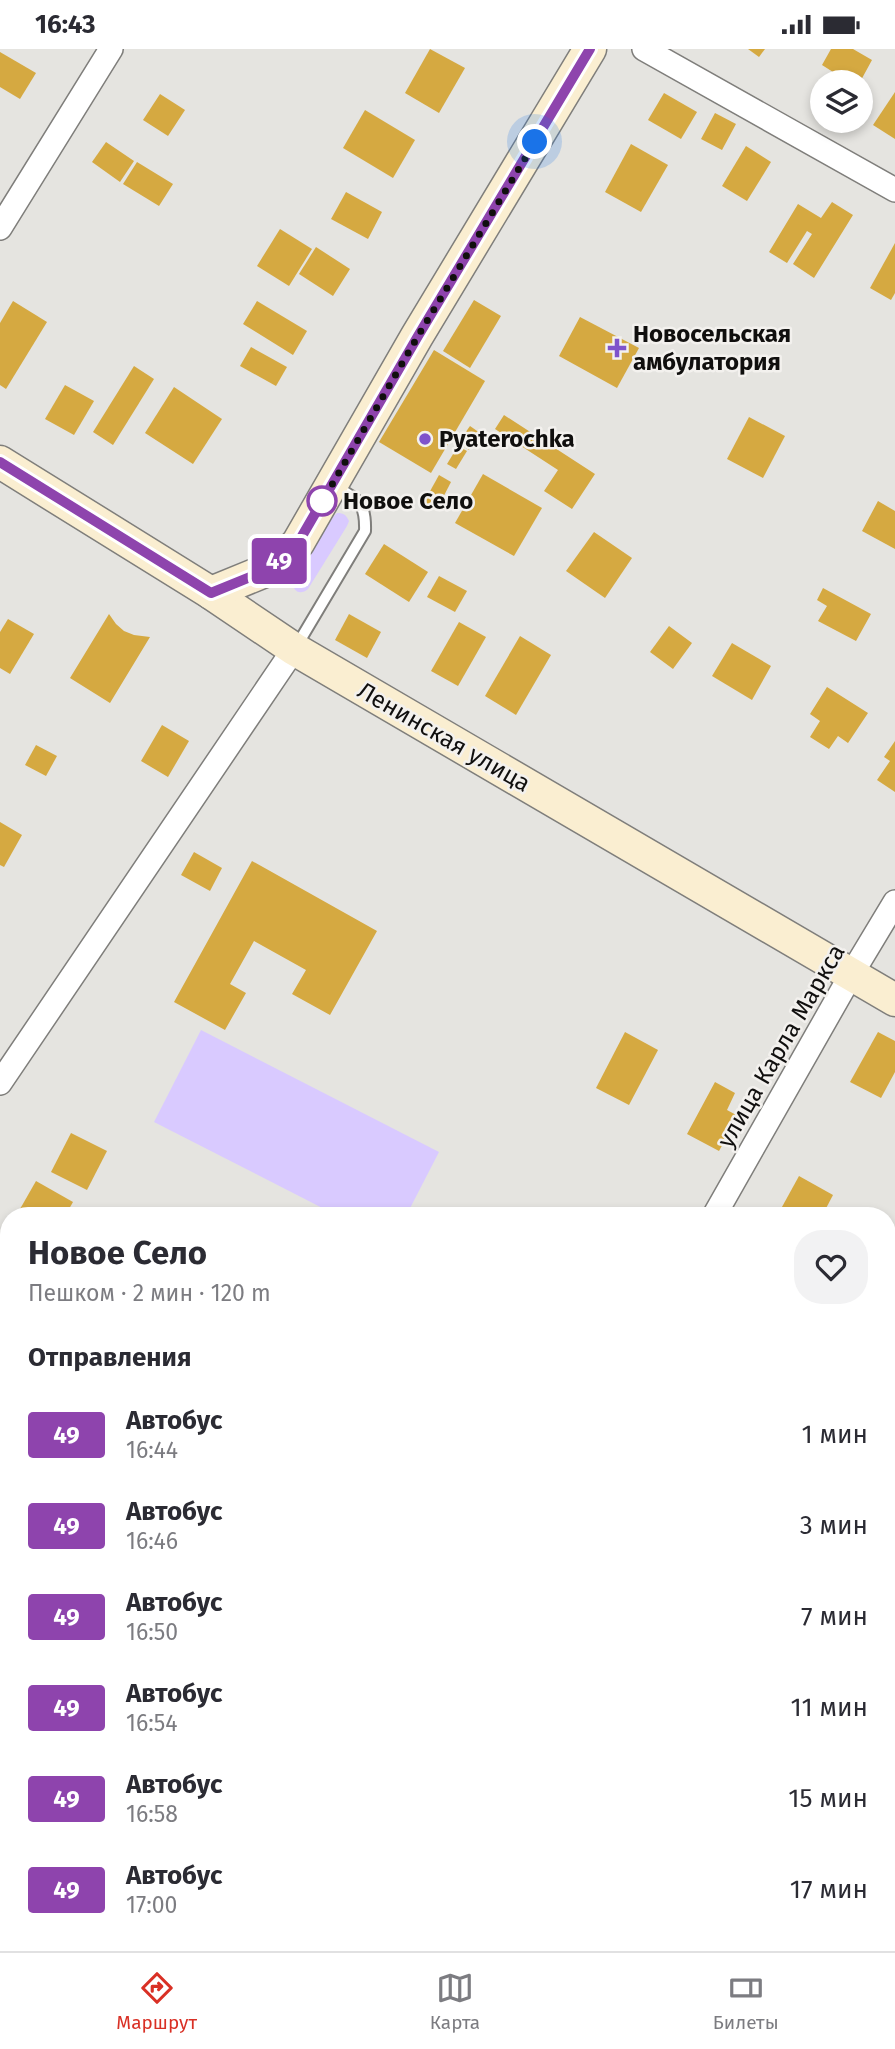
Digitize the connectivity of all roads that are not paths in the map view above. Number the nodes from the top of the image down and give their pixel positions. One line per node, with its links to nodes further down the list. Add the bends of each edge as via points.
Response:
1 (111, 49): 5 (street)
2 (590, 49): 7 (street)
3 (644, 49): 4 (street)
4 (895, 190)
5 (0, 228)
6 (0, 462): 8 (street, Ленинская улица)
7 (332, 484): 8 (street, via 298,543 272,568); 9 (lane, via 359,500 366,513 365,531)
8 (211, 593): 9 (street, Ленинская улица)
9 (294, 649): 11 (street, Ленинская улица); 13 (street)
10 (895, 902): 11 (street, улица Карла Маркса)
11 (851, 975): 12 (street, Ленинская улица); 14 (street, улица Карла Маркса)
12 (895, 999)
13 (0, 1083)
14 (718, 1207)

